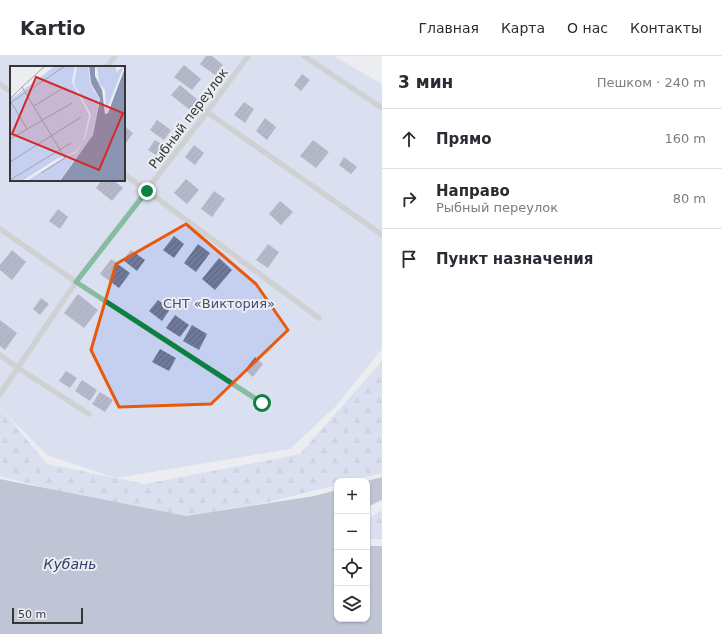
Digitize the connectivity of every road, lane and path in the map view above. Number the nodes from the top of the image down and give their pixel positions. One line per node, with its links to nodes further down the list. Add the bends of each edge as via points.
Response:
1 (115, 56): 4 (lane)
2 (248, 56): 8 (lane, Рыбный переулок)
3 (304, 56): 7 (lane)
4 (108, 66)
5 (0, 84): 6 (lane)
6 (10, 91)
7 (382, 108)
8 (207, 112): 10 (lane, Рыбный переулок); 12 (lane)
9 (125, 175): 10 (lane)
10 (147, 191): 13 (lane, Рыбный переулок); 14 (lane)
11 (0, 229): 13 (lane)
12 (381, 234)
13 (76, 282): 16 (lane, Рыбный переулок); 18 (lane)
14 (319, 318)
15 (0, 355): 16 (lane)
16 (18, 368): 17 (lane, Рыбный переулок); 19 (lane)
17 (0, 394)
18 (262, 403)
19 (89, 414)

